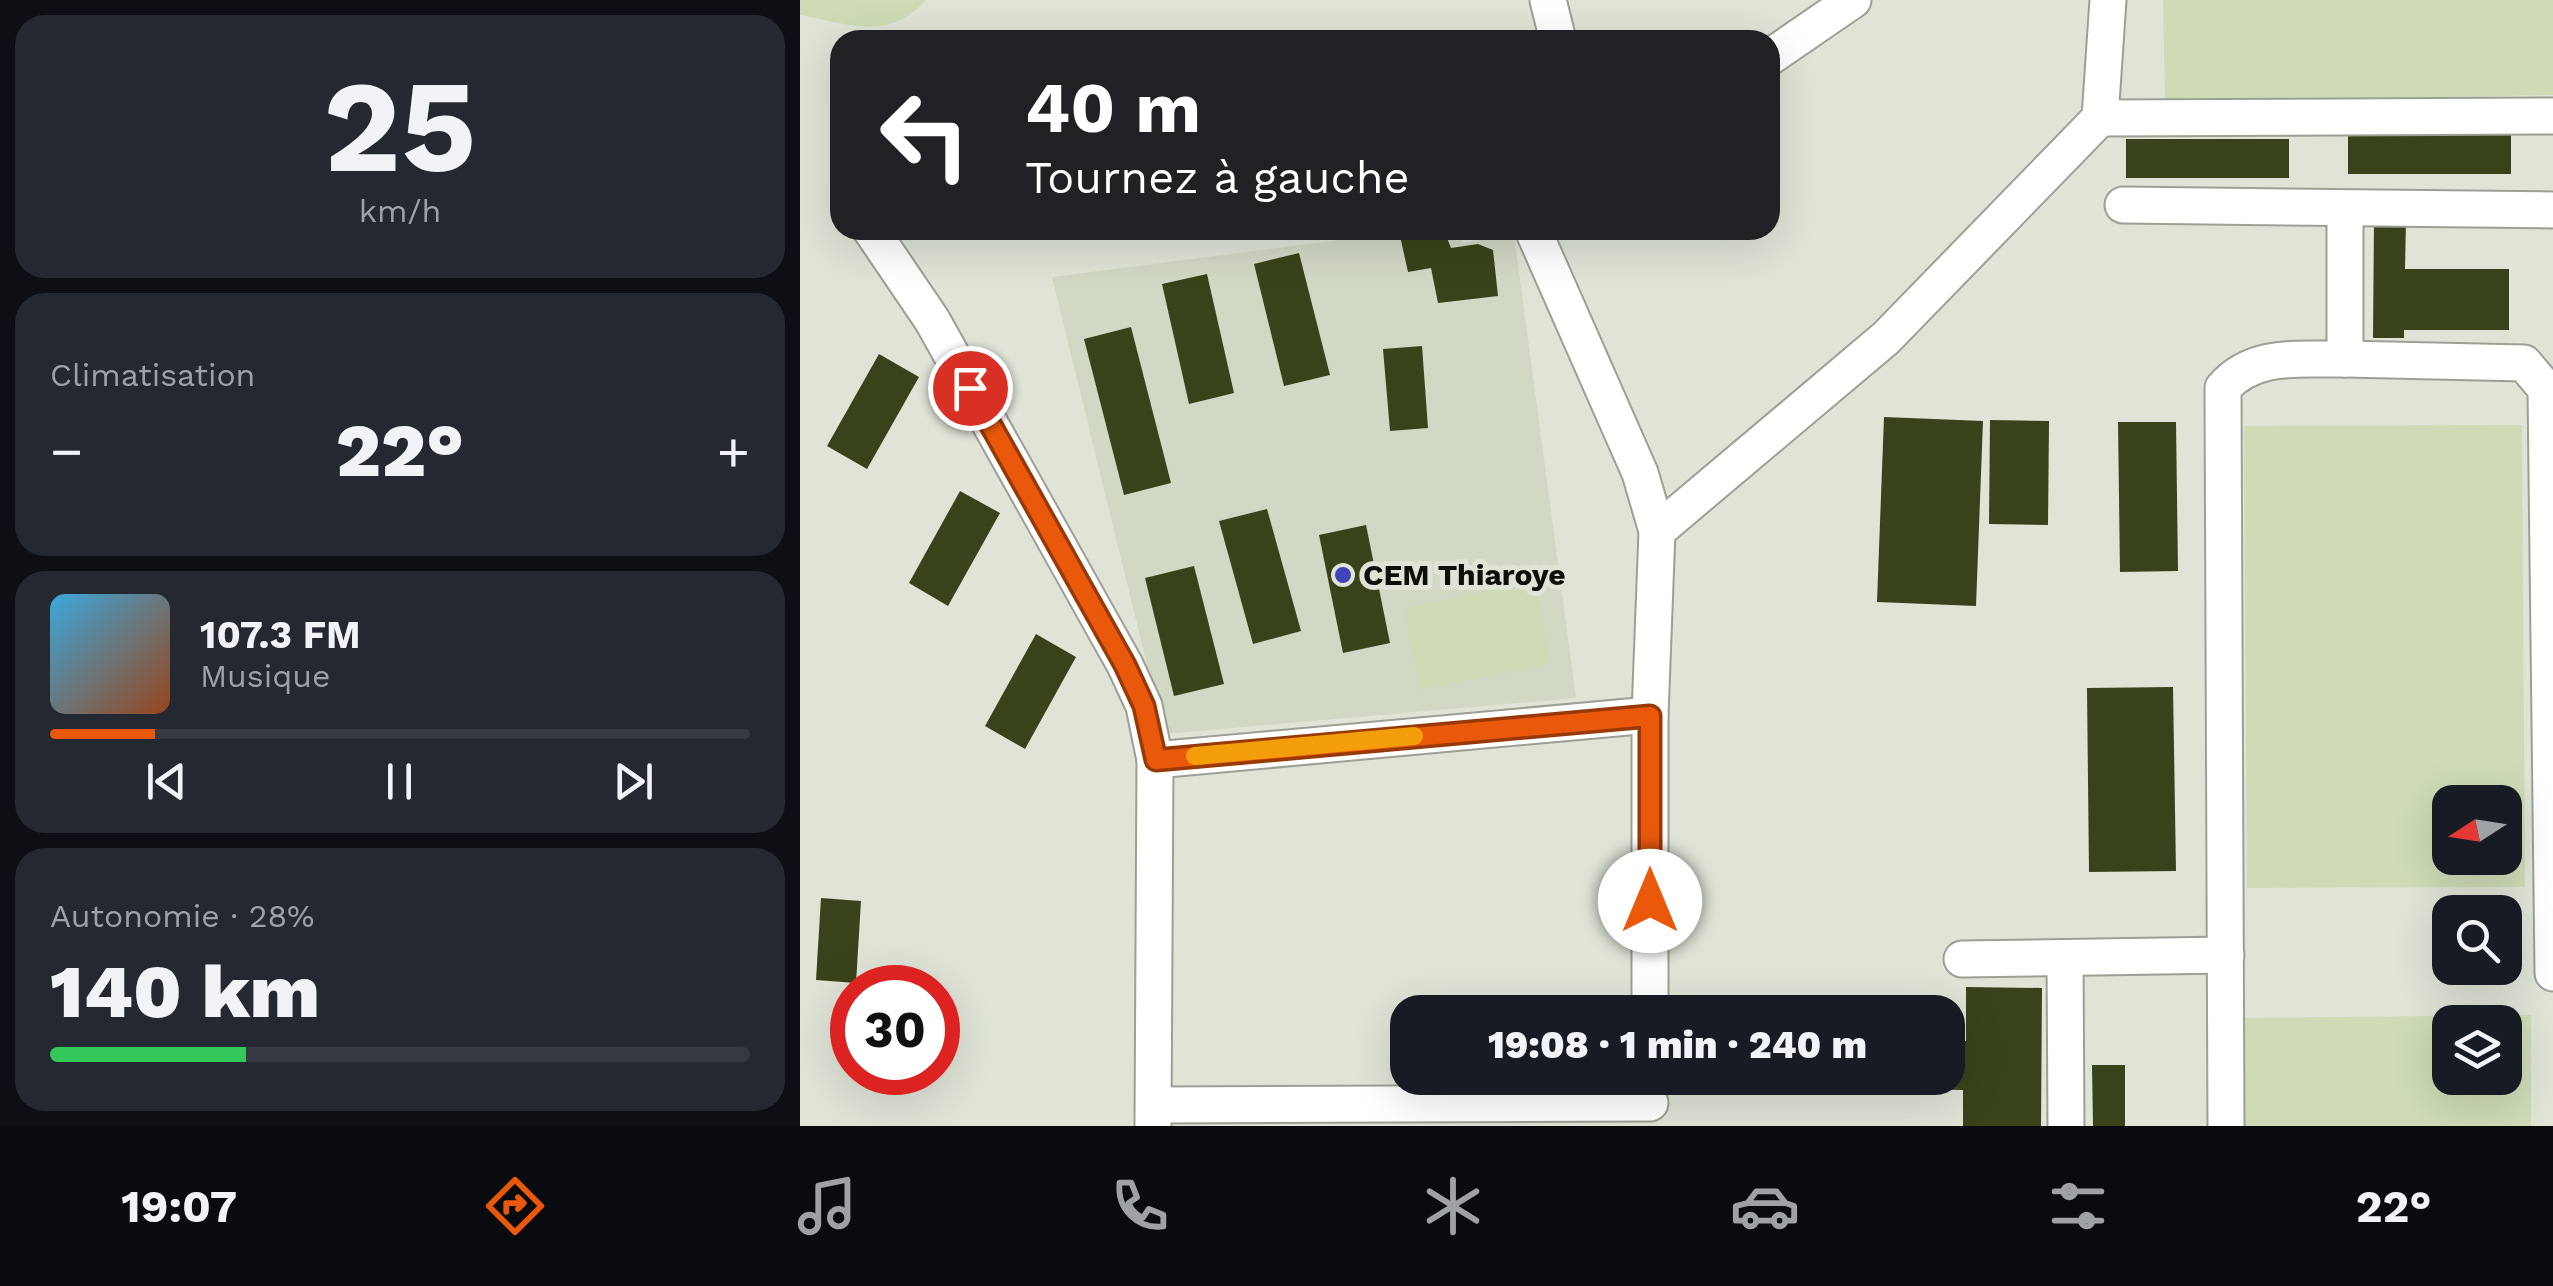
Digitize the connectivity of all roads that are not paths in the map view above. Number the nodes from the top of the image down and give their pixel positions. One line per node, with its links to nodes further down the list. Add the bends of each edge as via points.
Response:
1 (1548, 0): 4 (street)
2 (1853, 0): 5 (street)
3 (2108, 0): 7 (street)
4 (1556, 30)
5 (1780, 51)
6 (2553, 116): 7 (street)
7 (2100, 118): 14 (street, via 1886,338)
8 (2123, 204): 9 (street)
9 (2345, 208): 10 (street); 13 (street)
10 (2553, 210)
11 (878, 240): 16 (street, via 932,320 1125,665 1144,706)
12 (1537, 240): 14 (street, via 1640,473)
13 (2345, 358): 17 (street, via 2524,363 2546,389); 18 (street, via 2260,361 2222,388)
14 (1657, 531): 15 (street)
15 (1650, 716): 16 (street); 22 (street)
16 (1156, 760): 24 (street)
17 (2552, 912): 21 (street)
18 (2226, 954): 19 (street); 26 (street)
19 (2065, 958): 20 (street); 25 (street)
20 (1962, 960)
21 (2553, 973)
22 (1650, 995)
23 (1649, 1102): 24 (street)
24 (1154, 1116)
25 (2066, 1126)
26 (2226, 1126)

